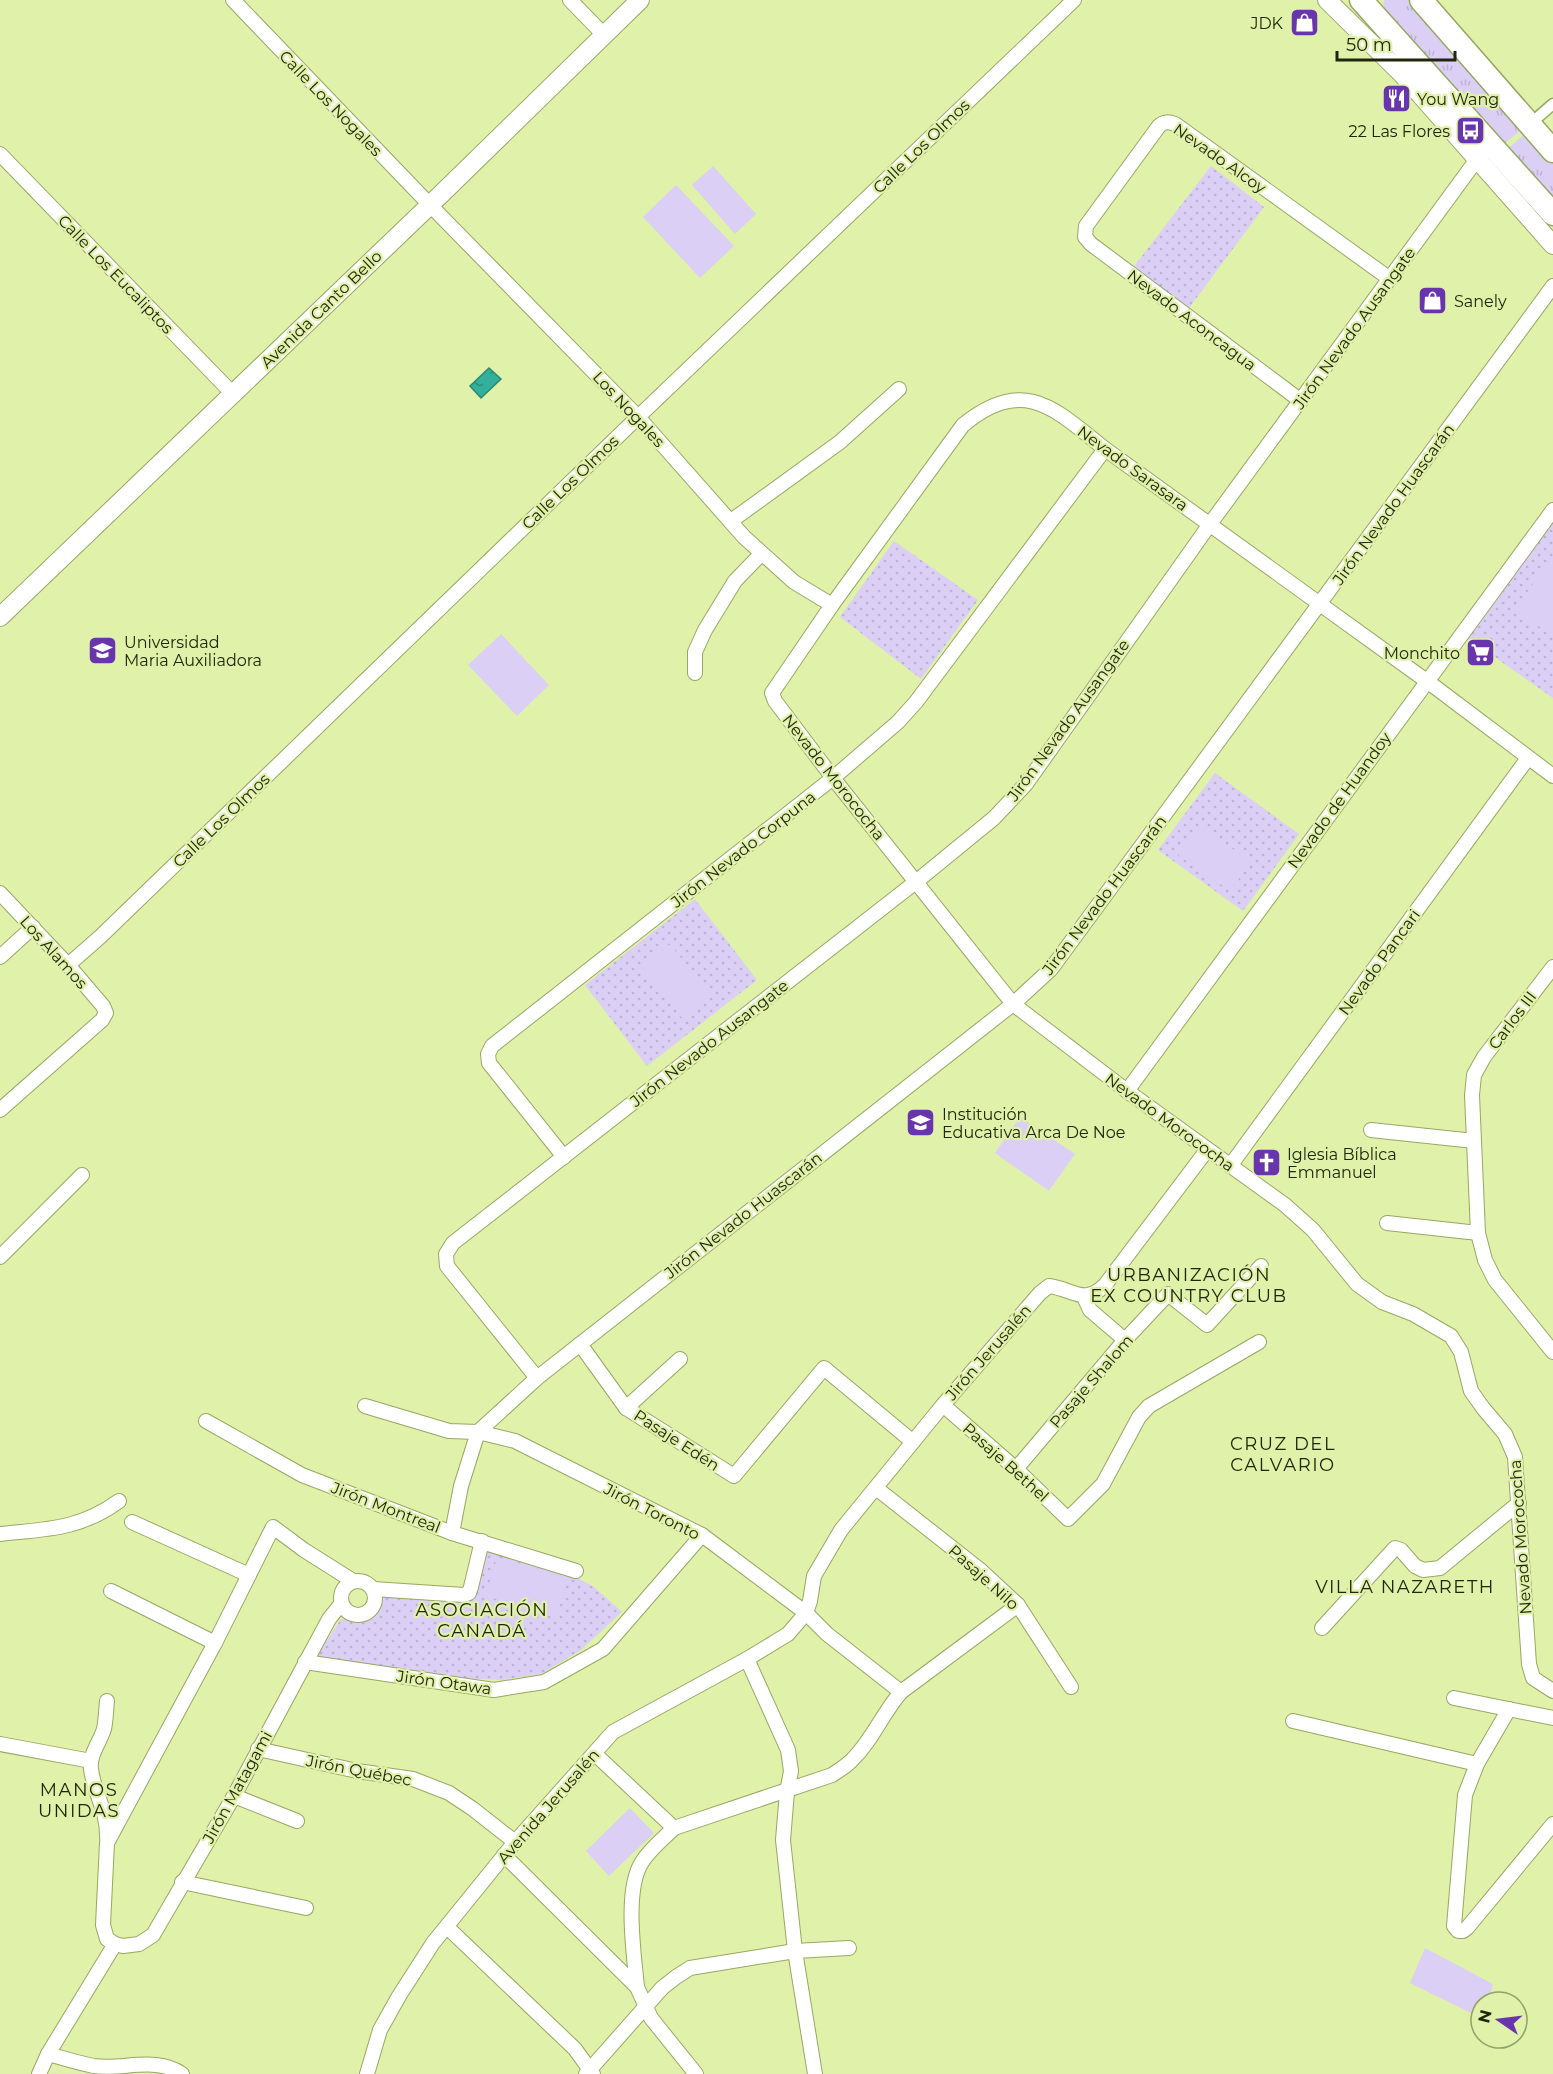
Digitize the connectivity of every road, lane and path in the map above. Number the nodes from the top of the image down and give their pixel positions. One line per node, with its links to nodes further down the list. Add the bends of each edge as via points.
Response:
1 (232, 0): 14 (street, Calle Los Nogales)
2 (570, 0): 8 (street)
3 (640, 0): 8 (street, Avenida Canto Bello)
4 (1074, 0): 23 (street, Calle Los Olmos)
5 (1327, 0): 11 (street)
6 (1362, 0): 11 (main road)
7 (1421, 0): 10 (main road)
8 (604, 35): 14 (street, Avenida Canto Bello)
9 (1553, 104): 10 (street)
10 (1530, 124): 12 (main road)
11 (1484, 150): 15 (main road); 17 (street); 18 (street, Jirón Nevado Ausangate)
12 (1553, 151)
13 (0, 154): 21 (street, Calle Los Eucaliptos)
14 (430, 206): 21 (street, Avenida Canto Bello); 23 (street, Los Nogales)
15 (1553, 214)
16 (1085, 237): 18 (street, Nevado Alcoy, via 1086,226 1159,126 1168,122); 22 (street, Nevado Aconcagua)
17 (1553, 245)
18 (1390, 279): 22 (street, Jirón Nevado Ausangate)
19 (1553, 286): 29 (street, Jirón Nevado Huascarán)
20 (899, 389): 26 (street, via 840,442)
21 (233, 394): 31 (street, Avenida Canto Bello)
22 (1301, 401): 27 (street, Jirón Nevado Ausangate)
23 (638, 417): 26 (street, Los Nogales); 42 (street, Calle Los Olmos)
24 (1106, 449): 27 (street, Nevado Sarasara); 30 (street, Nevado Sarasara, via 1064,416 1030,400 998,404 978,413 963,425); 37 (street, Jirón Nevado Corpuna, via 916,702)
25 (1553, 510): 33 (street, Nevado de Huandoy)
26 (731, 521): 28 (street, Los Nogales)
27 (1210, 524): 29 (street, Nevado Sarasara); 38 (street, Jirón Nevado Ausangate, via 1026,783 994,818)
28 (762, 554): 30 (street, Los Nogales, via 794,582); 32 (street, via 735,581 705,630 695,652)
29 (1319, 604): 33 (street, Nevado Sarasara); 44 (street, Jirón Nevado Huascarán, via 1051,969)
30 (832, 605): 34 (street, Nevado Sarasara)
31 (0, 617)
32 (695, 673)
33 (1426, 681): 35 (street, Nevado Sarasara); 45 (street, Nevado de Huandoy)
34 (775, 687): 37 (street, Nevado Morococha, via 775,701)
35 (1528, 758): 36 (street, Nevado Sarasara); 51 (street, Nevado Pancari)
36 (1553, 776)
37 (833, 777): 38 (street, Nevado Morococha); 50 (street, Jirón Nevado Corpuna, via 492,1046 489,1064)
38 (917, 881): 44 (street, Nevado Morococha); 50 (street, Jirón Nevado Ausangate)
39 (0, 893): 40 (street, Los Alamos)
40 (33, 927): 41 (street); 42 (street, Los Alamos)
41 (0, 957)
42 (68, 965): 46 (street, Los Alamos, via 106,1013)
43 (1551, 973): 48 (street, Carlos III, via 1474,1075)
44 (1013, 1004): 45 (street, Nevado Morococha); 60 (street, Jirón Nevado Huascarán)
45 (1127, 1091): 49 (street, Nevado Morococha)
46 (0, 1110)
47 (1371, 1130): 48 (street)
48 (1473, 1141): 54 (street)
49 (1207, 1150): 51 (street, Nevado Morococha); 57 (street, via 1105,1285 1096,1294)
50 (564, 1156): 63 (street, Jirón Nevado Ausangate, via 453,1243 446,1254 447,1266)
51 (1230, 1166): 73 (street, Nevado Morococha, via 1313,1230 1357,1284 1382,1302 1451,1336 1461,1352 1471,1391 1504,1434 1515,1457)
52 (82, 1175): 55 (street)
53 (1387, 1223): 54 (street)
54 (1479, 1233): 61 (street, via 1485,1260 1495,1280)
55 (0, 1257)
56 (1261, 1266): 58 (street, Pasaje Shalom, via 1207,1325 1168,1294)
57 (1084, 1297): 58 (street, via 1090,1310); 64 (street, Jirón Jerusalén, via 1049,1286)
58 (1125, 1340): 70 (street, Pasaje Shalom)
59 (1259, 1342): 70 (street, Pasaje Bethel, via 1149,1406 1139,1417 1103,1484 1068,1519)
60 (580, 1344): 63 (street, Jirón Nevado Huascarán); 66 (street, Pasaje Edén)
61 (1553, 1352)
62 (680, 1359): 66 (street)
63 (537, 1378): 68 (street, Jirón Nevado Huascarán)
64 (943, 1405): 69 (street, Jirón Jerusalén); 70 (street, Pasaje Bethel)
65 (365, 1406): 68 (street, Jirón Toronto, via 449,1431)
66 (626, 1408): 69 (street, Pasaje Edén, via 734,1476 824,1368)
67 (206, 1421): 75 (street, Jirón Montreal, via 302,1475)
68 (478, 1432): 75 (street, via 461,1486); 77 (street, Jirón Toronto, via 515,1441)
69 (913, 1442): 71 (street, Jirón Jerusalén)
70 (1016, 1469)
71 (876, 1488): 85 (street, Pasaje Nilo, via 980,1569); 86 (street, Jirón Jerusalén, via 841,1530 814,1576)
72 (119, 1501): 76 (street, via 88,1520 64,1528)
73 (1520, 1503): 87 (street, via 1440,1568 1415,1566 1395,1548); 92 (street, Nevado Morococha, via 1529,1664 1533,1678)
74 (132, 1522): 80 (street)
75 (452, 1533): 78 (street, Jirón Montreal)
76 (0, 1534)
77 (702, 1535): 86 (street, Jirón Toronto); 90 (street, Jirón Otawa, via 603,1649 544,1682 494,1690)
78 (482, 1541): 79 (street, Jirón Montreal); 82 (street, via 469,1593)
79 (576, 1571)
80 (249, 1575): 81 (street, via 273,1527); 88 (street)
81 (353, 1581): 82 (street, via 364,1582); 84 (street, via 344,1587)
82 (373, 1589): 84 (street, via 374,1604 364,1614 353,1615)
83 (111, 1591): 88 (street)
84 (341, 1604): 90 (street, Jirón Matagami)
85 (1018, 1605): 91 (street, Pasaje Nilo); 93 (street)
86 (806, 1613): 89 (street, Avenida Jerusalén, via 788,1634); 93 (street, Jirón Toronto)
87 (1322, 1628)
88 (215, 1643): 110 (street)
89 (747, 1659): 101 (street, Avenida Jerusalén, via 619,1728); 104 (street, via 788,1750)
90 (305, 1662): 100 (street, Jirón Matagami)
91 (1071, 1687)
92 (1553, 1690)
93 (901, 1692): 104 (street, via 851,1762 832,1775)
94 (1454, 1698): 96 (street)
95 (107, 1701): 102 (street, via 105,1728)
96 (1509, 1709): 97 (street); 103 (street)
97 (1553, 1718)
98 (1293, 1721): 103 (street)
99 (0, 1744): 102 (street)
100 (258, 1749): 105 (street, Jirón Matagami); 109 (street, Jirón Québec, via 413,1779 448,1793)
101 (595, 1754): 108 (street); 109 (street, Avenida Jerusalén)
102 (91, 1761): 110 (street, via 108,1826)
103 (1477, 1764): 107 (street, via 1465,1795 1454,1926 1458,1931 1467,1928)
104 (787, 1792): 108 (street); 117 (street, via 783,1840)
105 (234, 1796): 106 (street); 112 (street, Jirón Matagami)
106 (297, 1821)
107 (1553, 1824)
108 (674, 1828): 118 (street, via 641,1863 633,1886)
109 (515, 1842): 111 (street, Avenida Jerusalén)
110 (107, 1843): 115 (street, via 103,1925 107,1939)
111 (504, 1856): 114 (street, Avenida Jerusalén); 118 (street)
112 (182, 1882): 113 (street); 115 (street, Jirón Matagami, via 153,1935 139,1944)
113 (306, 1908)
114 (447, 1927): 121 (street, via 575,2049); 124 (street, Avenida Jerusalén, via 384,2021)
115 (115, 1944): 120 (street)
116 (849, 1948): 117 (street)
117 (795, 1951): 119 (street, via 690,1968 662,1988); 126 (street)
118 (637, 1987): 119 (street)
119 (646, 2007): 121 (street); 125 (street)
120 (48, 2054): 122 (street); 123 (street, via 94,2066 162,2065)
121 (590, 2073)
122 (39, 2074)
123 (182, 2074)
124 (367, 2074)
125 (696, 2074)
126 (815, 2074)

